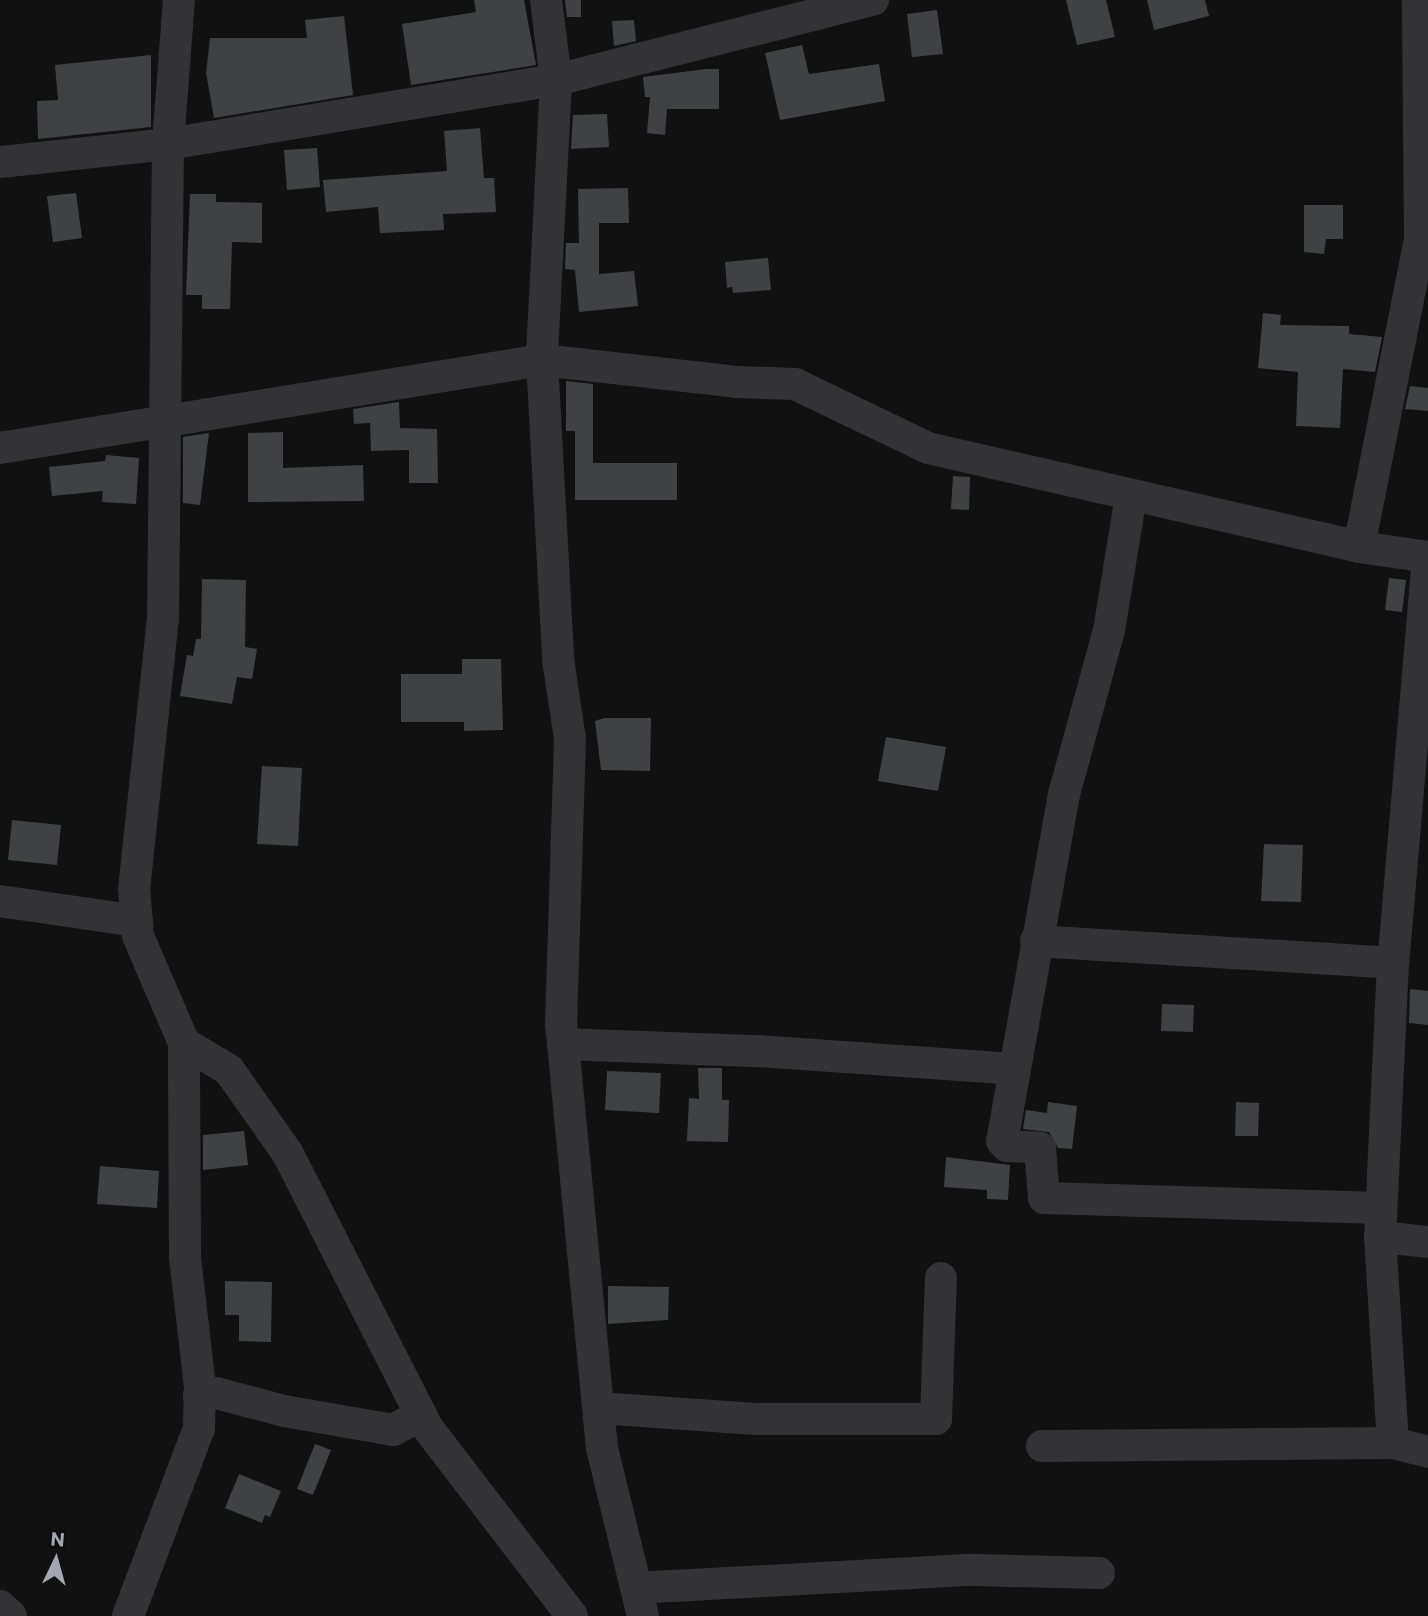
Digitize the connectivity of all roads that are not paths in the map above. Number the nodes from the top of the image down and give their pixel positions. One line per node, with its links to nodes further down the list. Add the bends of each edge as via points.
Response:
1 (179, 0): 6 (street)
2 (546, 0): 5 (street)
3 (873, 0): 5 (street)
4 (1422, 11): 12 (street, via 1420,240)
5 (556, 80): 6 (street); 8 (street)
6 (168, 144): 7 (street); 9 (street)
7 (0, 162)
8 (542, 360): 9 (street); 11 (street, via 795,384 928,448); 19 (street, via 558,659 570,739)
9 (166, 422): 10 (street); 15 (street, via 163,618 134,888)
10 (0, 447)
11 (1131, 496): 12 (street); 16 (street, via 1110,630 1064,794)
12 (1359, 547): 13 (street)
13 (1428, 556): 17 (street)
14 (0, 901): 15 (street)
15 (137, 921): 18 (street, via 138,936)
16 (1036, 942): 17 (street); 20 (street)
17 (1393, 964): 21 (street)
18 (184, 1043): 24 (street, via 185,1257); 26 (street, via 229,1070 288,1154)
19 (563, 1044): 20 (street, via 758,1051); 25 (street)
20 (1013, 1069): 21 (street, via 1002,1141 1007,1146 1040,1148 1044,1198)
21 (1381, 1223): 22 (street); 27 (street)
22 (1428, 1242)
23 (941, 1278): 25 (street, via 936,1419 756,1419)
24 (199, 1395): 26 (street, via 216,1393 284,1411 393,1430); 34 (street, via 199,1428)
25 (599, 1409): 31 (street, via 602,1448)
26 (421, 1416): 35 (street)
27 (1393, 1443): 28 (street); 29 (street)
28 (1042, 1446)
29 (1428, 1452)
30 (1099, 1573): 31 (street, via 972,1570)
31 (639, 1602)
32 (0, 1606): 33 (street)
33 (11, 1616)
34 (128, 1616)
35 (572, 1616)

